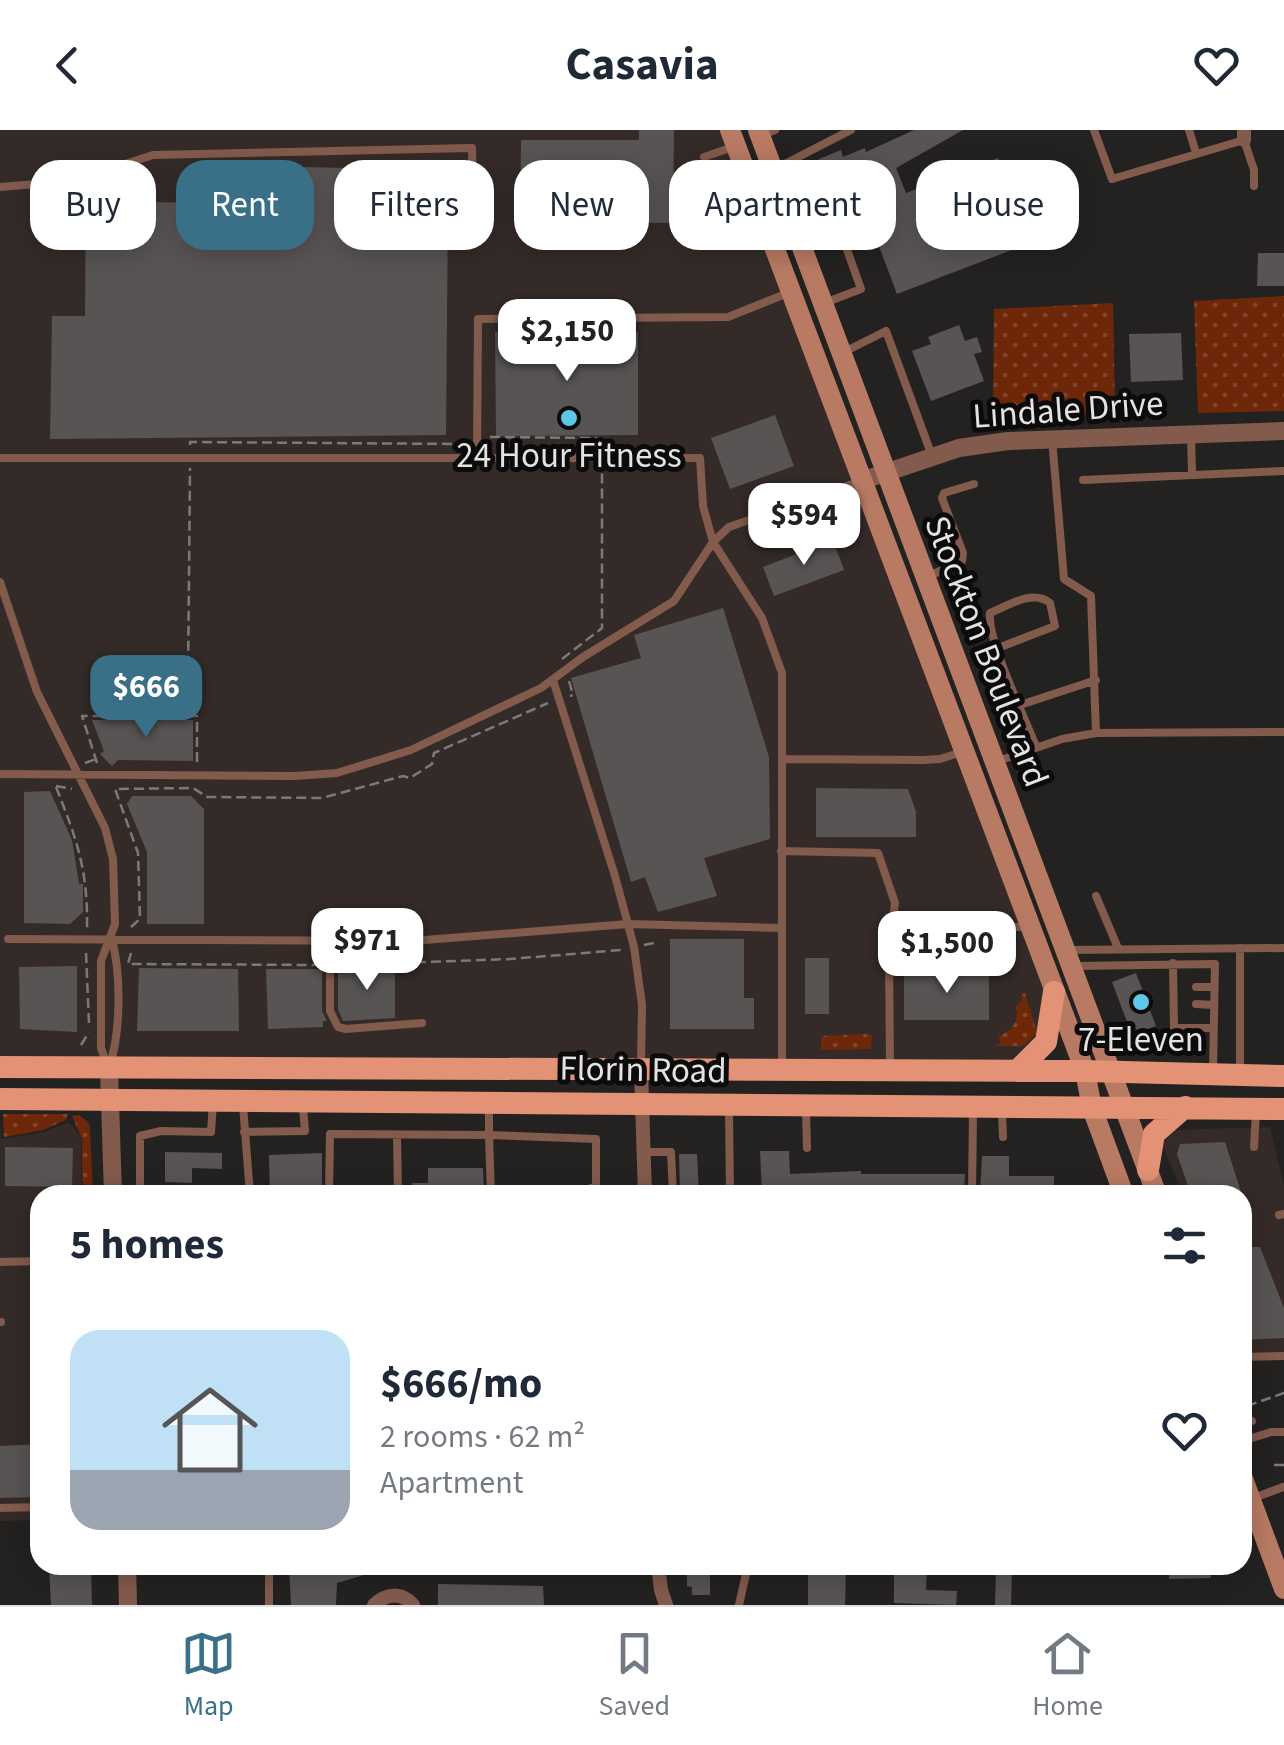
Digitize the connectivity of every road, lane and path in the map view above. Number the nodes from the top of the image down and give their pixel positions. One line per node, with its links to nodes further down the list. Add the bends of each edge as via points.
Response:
1 (851, 130): 11 (lane)
2 (1094, 130): 7 (lane, via 1112,179)
3 (1189, 130): 7 (lane)
4 (765, 132): 10 (main road, Stockton Boulevard)
5 (1244, 135): 7 (lane); 12 (lane)
6 (733, 138): 8 (lane); 16 (main road, Stockton Boulevard)
7 (1196, 153)
8 (704, 157)
9 (472, 160): 13 (lane, via 472,148 153,155 72,181)
10 (771, 160)
11 (792, 160)
12 (1254, 186)
13 (0, 188)
14 (803, 250): 17 (main road, Stockton Boulevard)
15 (848, 250): 17 (lane, via 862,289)
16 (792, 292): 21 (lane, via 728,317 478,319); 32 (main road, Stockton Boulevard)
17 (823, 304): 18 (main road, Stockton Boulevard)
18 (841, 354): 23 (lane, via 886,331); 28 (main road, Stockton Boulevard)
19 (1284, 431): 20 (street, Lindale Drive)
20 (1190, 434): 22 (street, Lindale Drive); 30 (lane)
21 (478, 438): 25 (path, via 459,444 190,442); 26 (lane); 27 (path, via 599,438)
22 (1052, 439): 23 (street, Lindale Drive); 40 (lane, via 1064,579 1092,596)
23 (932, 456): 28 (street, Lindale Drive)
24 (0, 458): 25 (lane)
25 (190, 458): 26 (lane); 43 (path, via 188,681 179,698)
26 (477, 458): 27 (lane)
27 (600, 458): 34 (lane, via 700,458); 38 (path, via 602,628 562,657)
28 (885, 471): 32 (street, Lindale Drive); 35 (main road, Stockton Boulevard)
29 (1284, 471): 30 (lane)
30 (1192, 474): 31 (lane)
31 (1083, 480)
32 (860, 481): 34 (lane, via 729,528); 47 (main road, Stockton Boulevard)
33 (974, 484): 35 (lane, via 942,498 962,561)
34 (714, 542): 38 (lane, via 674,601); 49 (lane, via 762,618 782,673)
35 (925, 577): 50 (main road, Stockton Boulevard)
36 (0, 582): 51 (lane, via 37,692)
37 (998, 648): 37 (lane, via 1055,626 1050,602 1033,596 990,612); 42 (lane)
38 (566, 670): 39 (lane); 41 (path, via 573,695)
39 (553, 680): 41 (lane); 56 (lane, via 411,750 337,773)
40 (1096, 680): 42 (lane); 44 (lane)
41 (560, 699): 61 (lane); 63 (path, via 434,752 432,764 410,778 322,798 115,789 138,853 140,919)
42 (1020, 705): 46 (lane)
43 (188, 716): 48 (path, via 82,716); 52 (path, via 197,716)
44 (1096, 732): 45 (lane); 46 (lane)
45 (1284, 732)
46 (1036, 748): 50 (lane)
47 (962, 752): 49 (lane, via 940,759); 64 (main road, Stockton Boulevard)
48 (96, 759): 51 (path); 56 (path)
49 (783, 759): 59 (lane)
50 (994, 762): 77 (main road, Stockton Boulevard)
51 (70, 763): 55 (lane)
52 (196, 765)
53 (0, 774): 54 (lane)
54 (56, 774): 55 (lane); 57 (path)
55 (77, 775): 56 (lane); 58 (lane)
56 (98, 776)
57 (56, 786): 58 (path); 66 (path, via 88,885)
58 (85, 789): 68 (lane, via 113,859)
59 (781, 851): 62 (lane, via 878,853 895,903); 65 (lane)
60 (1096, 896): 72 (lane)
61 (628, 924): 65 (lane); 69 (lane); 71 (lane)
62 (892, 926): 64 (lane); 96 (lane)
63 (132, 927)
64 (1028, 927): 84 (main road, Stockton Boulevard)
65 (781, 928): 95 (lane)
66 (87, 930)
67 (8, 939): 68 (lane)
68 (112, 940): 69 (lane); 93 (lane, via 116,1048); 93 (lane, via 101,961 101,1048)
69 (330, 941): 79 (lane)
70 (654, 943): 71 (path)
71 (634, 947): 79 (path, via 510,959); 94 (lane)
72 (1118, 948): 73 (lane); 77 (lane)
73 (1240, 948): 74 (lane); 101 (lane)
74 (1284, 948)
75 (86, 951): 91 (path, via 90,1027)
76 (131, 951): 79 (path, via 128,964)
77 (1068, 959): 78 (lane); 99 (main road, Stockton Boulevard)
78 (1173, 963): 80 (lane); 83 (lane, via 1215,964)
79 (330, 964): 89 (lane, via 330,1010 338,1027)
80 (1174, 986): 81 (lane); 85 (lane)
81 (1184, 987)
82 (1196, 987): 83 (lane)
83 (1214, 987): 88 (lane)
84 (1054, 992): 97 (main road, via 1046,1042); 98 (main road, Stockton Boulevard)
85 (1174, 1004): 86 (lane); 90 (lane, via 1174,1028)
86 (1185, 1004)
87 (1196, 1004): 88 (lane)
88 (1214, 1005): 90 (lane)
89 (422, 1023)
90 (1213, 1028): 100 (lane)
91 (81, 1045)
92 (0, 1068): 93 (main road, Florin Road)
93 (109, 1069): 94 (main road, Florin Road); 104 (street)
94 (641, 1070): 95 (main road, Florin Road); 109 (street)
95 (782, 1071): 96 (main road, Florin Road)
96 (890, 1071): 97 (main road, Florin Road)
97 (1018, 1071): 98 (main road, Florin Road)
98 (1085, 1071): 99 (main road, Florin Road); 115 (main road, Stockton Boulevard)
99 (1110, 1072): 100 (main road, Florin Road); 112 (main road, Stockton Boulevard)
100 (1212, 1074): 101 (main road, Florin Road)
101 (1240, 1075): 102 (main road, Florin Road)
102 (1284, 1076)
103 (0, 1099): 104 (main road, Florin Road)
104 (109, 1100): 105 (main road, Florin Road); 127 (street)
105 (212, 1100): 106 (main road, Florin Road); 128 (lane, via 211,1132 140,1136)
106 (242, 1100): 107 (main road, Florin Road); 119 (lane)
107 (302, 1101): 108 (main road, Florin Road); 119 (lane, via 306,1131)
108 (489, 1102): 109 (main road, Florin Road); 121 (lane)
109 (642, 1104): 110 (main road, Florin Road); 125 (street)
110 (729, 1105): 111 (main road, Florin Road); 136 (lane)
111 (806, 1106): 113 (main road, Florin Road); 124 (lane)
112 (1123, 1106): 115 (main road, Florin Road); 116 (main road, Florin Road); 126 (main road, Stockton Boulevard)
113 (973, 1108): 114 (main road, Florin Road); 137 (lane)
114 (1002, 1108): 115 (main road, Florin Road); 122 (lane)
115 (1092, 1108): 138 (main road, Stockton Boulevard)
116 (1185, 1108): 117 (main road, Florin Road); 126 (main road, via 1154,1134)
117 (1256, 1109): 118 (main road, Florin Road); 123 (lane)
118 (1284, 1109)
119 (244, 1132): 129 (lane)
120 (396, 1134): 121 (lane); 130 (lane, via 330,1134); 131 (lane)
121 (489, 1135): 132 (lane); 133 (lane, via 596,1139)
122 (1003, 1137)
123 (1254, 1146)
124 (806, 1148)
125 (644, 1152): 134 (street); 135 (lane, via 671,1152)
126 (1148, 1170): 139 (main road, Stockton Boulevard)
127 (112, 1185)
128 (140, 1185)
129 (249, 1185)
130 (329, 1185)
131 (398, 1185)
132 (491, 1185)
133 (596, 1185)
134 (646, 1185)
135 (673, 1185)
136 (730, 1185)
137 (972, 1185)
138 (1120, 1185)
139 (1153, 1185)
140 (30, 1260): 141 (lane)
141 (0, 1262)
142 (1284, 1356): 143 (lane)
143 (1252, 1357)
144 (1284, 1392): 145 (path)
145 (1252, 1404)
146 (1284, 1432): 147 (lane)
147 (1252, 1438)
148 (1274, 1465): 149 (path)
149 (1284, 1465)
150 (1282, 1487): 151 (lane)
151 (1252, 1499)
152 (1252, 1502): 159 (main road)
153 (30, 1507): 154 (lane)
154 (0, 1508)
155 (127, 1575): 160 (street)
156 (269, 1575): 161 (lane)
157 (659, 1575): 164 (street)
158 (746, 1575): 165 (lane)
159 (1284, 1589)
160 (128, 1605)
161 (269, 1605)
162 (374, 1605): 163 (street, via 394,1595)
163 (413, 1605)
164 (666, 1605)
165 (739, 1605)

